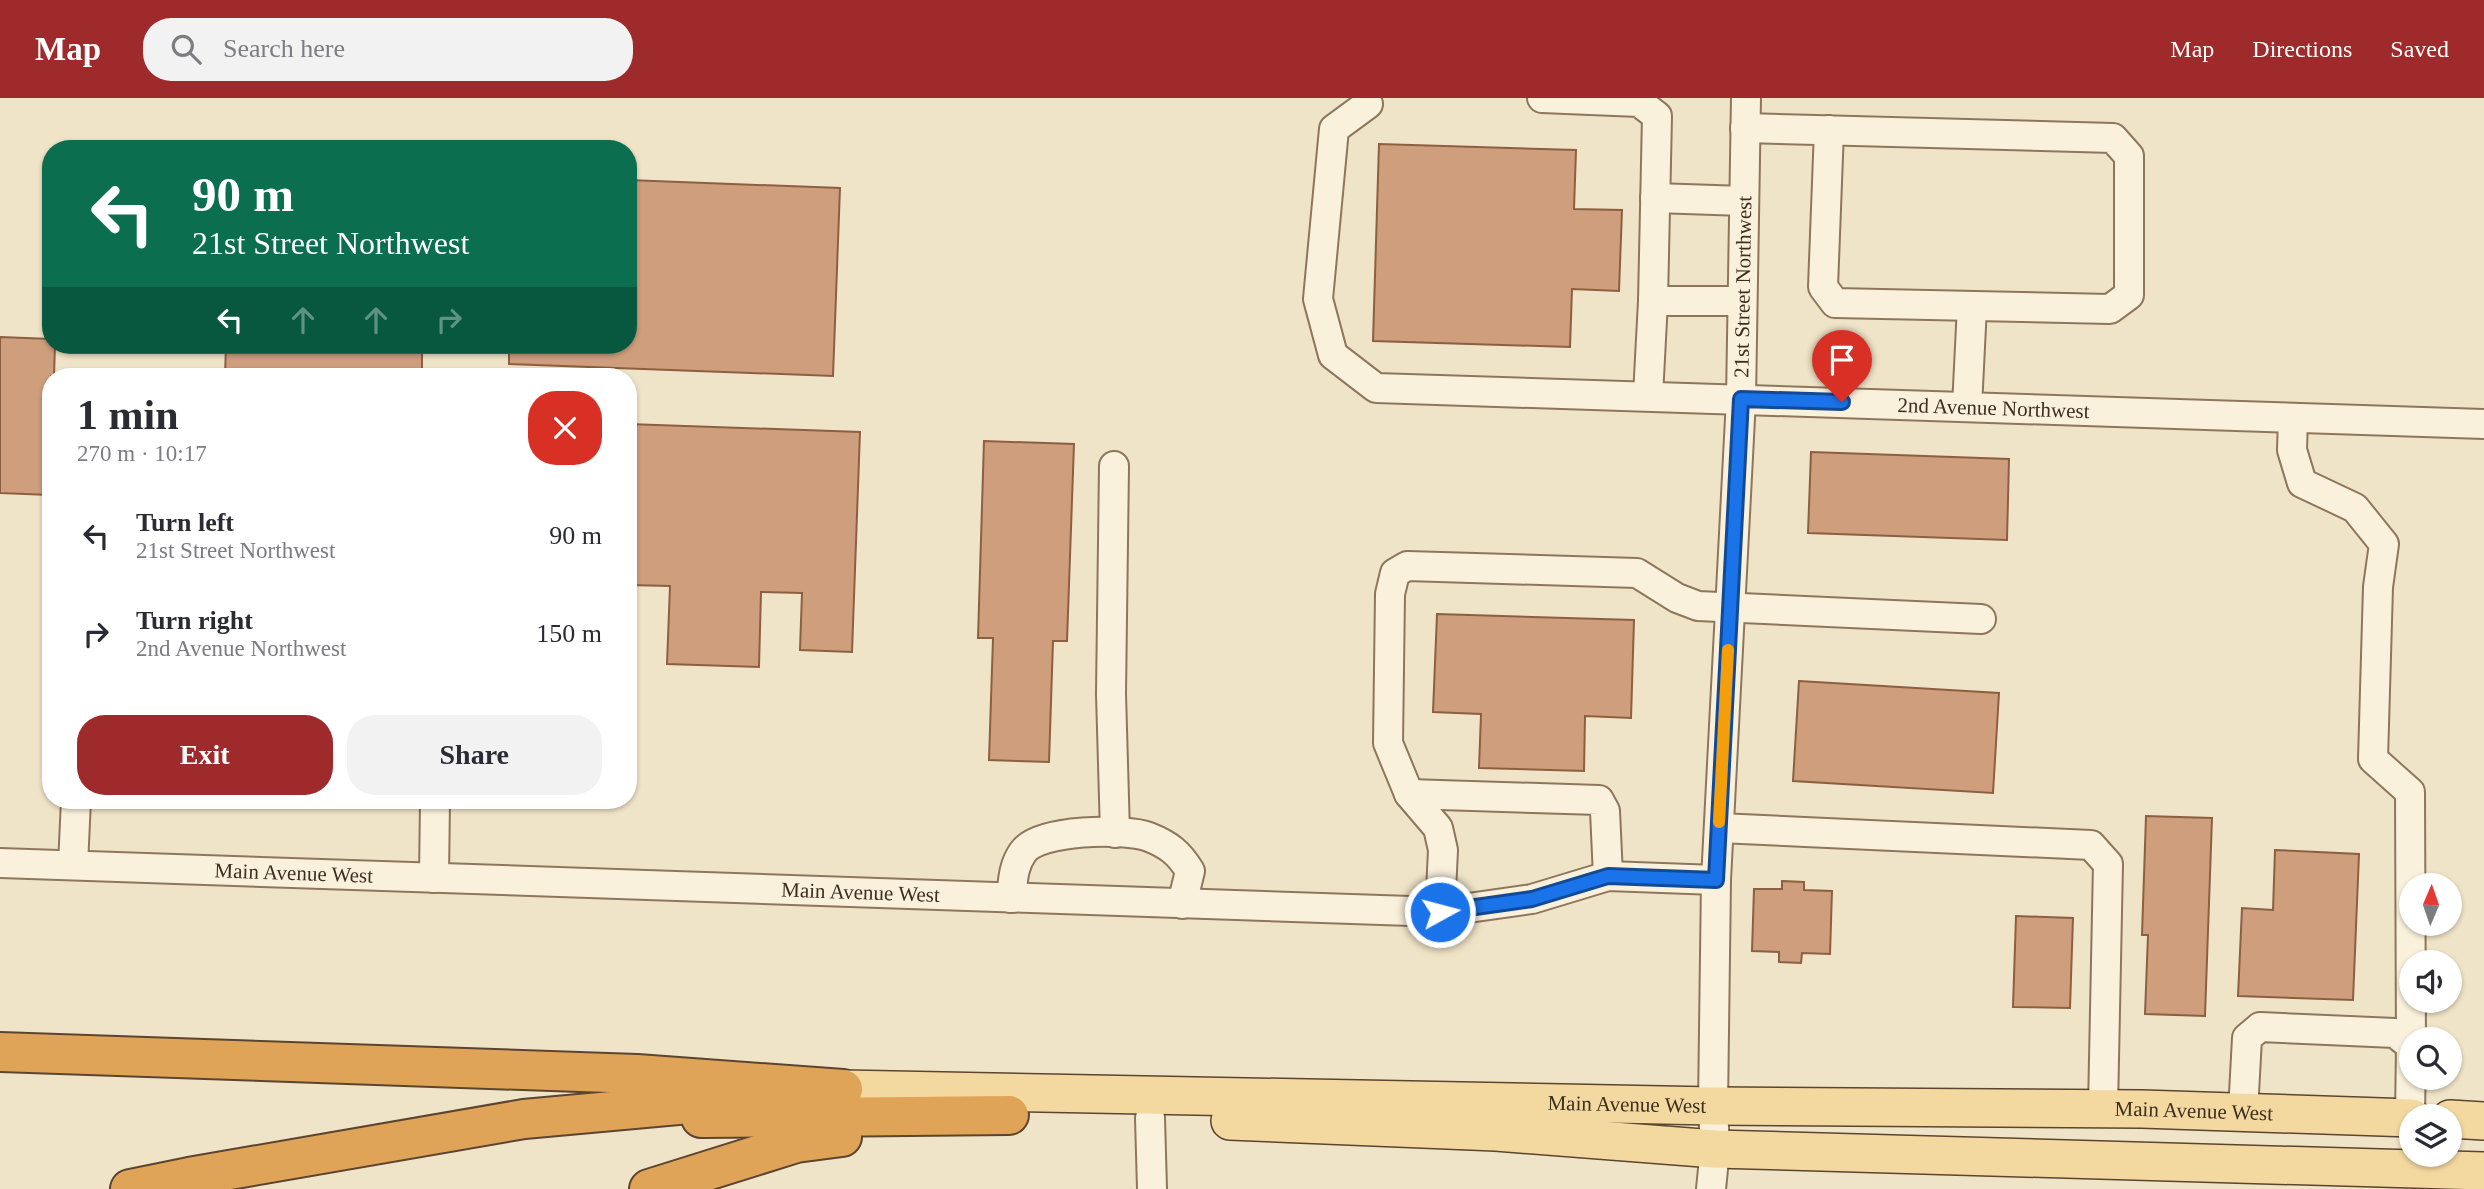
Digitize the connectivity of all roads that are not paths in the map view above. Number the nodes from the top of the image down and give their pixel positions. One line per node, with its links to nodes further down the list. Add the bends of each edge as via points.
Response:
1 (1542, 98): 6 (street, via 1639,102 1657,116)
2 (1746, 98): 4 (street, 21st Street Northwest)
3 (1368, 100): 11 (street, 2nd Avenue Northwest, via 1334,129 1318,299 1333,355 1376,388)
4 (1745, 128): 5 (street); 7 (street, 21st Street Northwest)
5 (1829, 130): 10 (street, via 1824,287 1835,303); 10 (street, via 2113,138 2129,156 2129,295 2110,309)
6 (1655, 198): 7 (street); 8 (street)
7 (1744, 201): 9 (street, 21st Street Northwest)
8 (1653, 300): 9 (street); 11 (street)
9 (1742, 301): 12 (street, 21st Street Northwest)
10 (1972, 306): 13 (street)
11 (1648, 396): 12 (street, 2nd Avenue Northwest)
12 (1741, 399): 13 (street, 2nd Avenue Northwest); 17 (street, 21st Street Northwest)
13 (1967, 407): 14 (street, 2nd Avenue Northwest)
14 (2292, 418): 15 (street, 2nd Avenue Northwest); 32 (street, via 2292,450 2302,483 2355,508 2384,544 2378,587 2373,759 2410,792)
15 (2484, 424)
16 (1114, 466): 23 (street, via 1111,694)
17 (1730, 609): 18 (street); 19 (street, via 1698,606 1637,573 1406,566 1395,573 1390,594 1388,743); 22 (street, 21st Street Northwest)
18 (1980, 619)
19 (1409, 794): 26 (street, via 1599,800 1605,811); 31 (street, via 1438,828 1443,850)
20 (76, 809): 25 (street)
21 (435, 809): 27 (street)
22 (1719, 828): 28 (street, 21st Street Northwest); 37 (street, via 2091,845 2108,864)
23 (1115, 833): 29 (street, via 1054,837 1025,849 1014,869); 30 (street, via 1148,836 1179,853 1190,871)
24 (0, 863): 25 (street, Main Avenue West)
25 (74, 865): 27 (street, Main Avenue West)
26 (1608, 876): 28 (street, Main Avenue West); 31 (street, Main Avenue West, via 1532,899)
27 (434, 878): 29 (street, Main Avenue West)
28 (1716, 880): 36 (street, 21st Street Northwest)
29 (1011, 898): 30 (street, Main Avenue West)
30 (1182, 904): 31 (street, Main Avenue West)
31 (1440, 912)
32 (2411, 1027)
33 (2399, 1036): 38 (street, via 2260,1027 2247,1038)
34 (0, 1052): 35 (highway, via 637,1074)
35 (843, 1089): 36 (main road, Main Avenue West); 42 (highway)
36 (1713, 1105): 37 (main road, Main Avenue West); 45 (street, 21st Street Northwest)
37 (2103, 1108): 38 (main road, Main Avenue West)
38 (2242, 1112): 41 (main road, Main Avenue West)
39 (1009, 1115): 40 (main road, Main Avenue West); 42 (highway); 48 (highway, via 796,1143)
40 (1150, 1118): 45 (main road, Main Avenue West, via 1496,1132); 49 (street)
41 (2399, 1118)
42 (524, 1119): 47 (highway)
43 (2462, 1120): 44 (main road)
44 (2484, 1121)
45 (1715, 1149): 46 (main road, Main Avenue West); 50 (street, 21st Street Northwest)
46 (2484, 1171)
47 (130, 1189)
48 (649, 1189)
49 (1152, 1189)
50 (1711, 1189)

